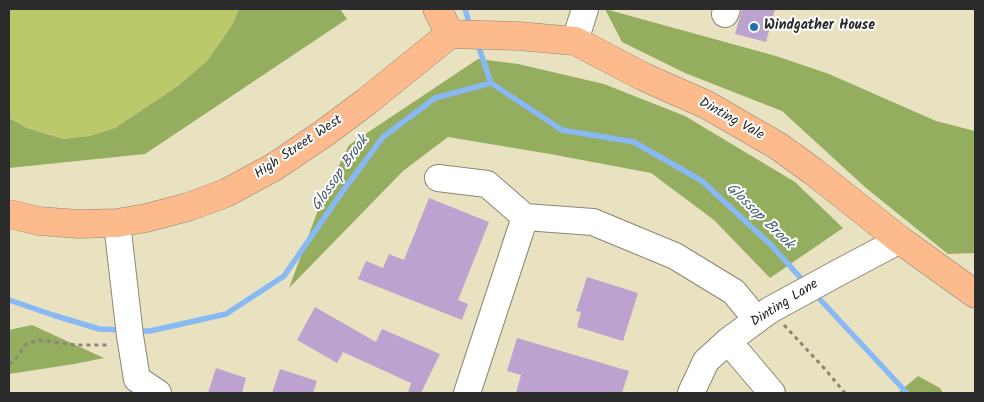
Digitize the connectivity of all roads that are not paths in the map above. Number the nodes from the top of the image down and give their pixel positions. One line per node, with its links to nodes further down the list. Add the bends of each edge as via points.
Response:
1 (437, 9): 3 (main road)
2 (585, 9): 4 (street)
3 (450, 34): 4 (main road, Dinting Vale); 8 (main road, High Street West, via 366,102 274,168 226,193 188,207)
4 (575, 41): 9 (main road, Dinting Vale, via 707,105 778,146)
5 (438, 178): 7 (street, via 487,184)
6 (9, 214): 8 (main road, High Street West, via 39,221)
7 (525, 217): 11 (street, via 593,222 675,256); 14 (street)
8 (117, 223): 13 (street, via 137,379)
9 (900, 240): 10 (main road, Dinting Vale); 11 (street, Dinting Lane)
10 (975, 294)
11 (770, 311): 12 (street, Dinting Lane)
12 (728, 341): 15 (street, Dinting Lane, via 706,361); 16 (street)
13 (158, 393)
14 (467, 393)
15 (692, 393)
16 (772, 393)

